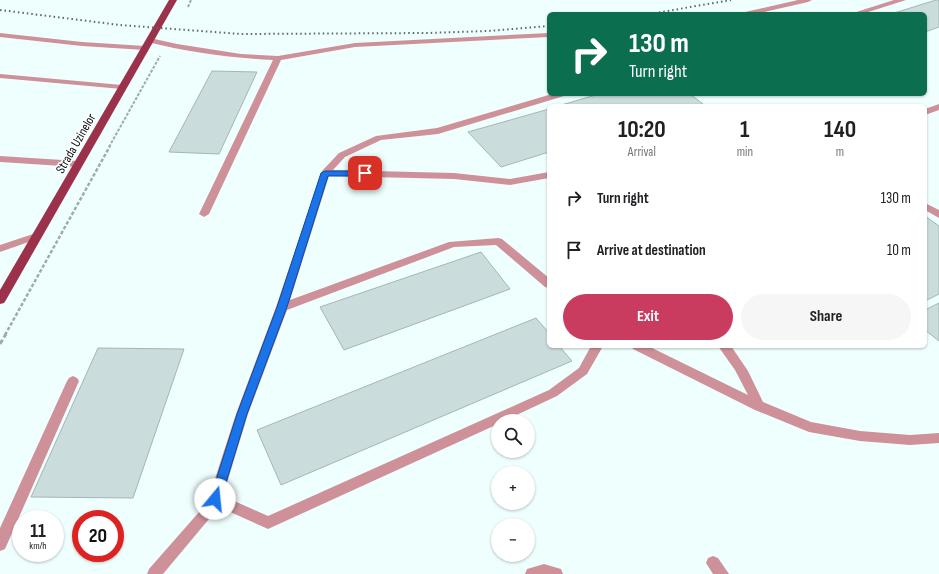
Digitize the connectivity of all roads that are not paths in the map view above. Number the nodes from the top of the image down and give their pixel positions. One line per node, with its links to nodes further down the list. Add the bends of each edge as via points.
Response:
1 (173, 0): 8 (main road, Strada Uzinelor)
2 (808, 0): 4 (lane)
3 (902, 0): 5 (lane)
4 (754, 12)
5 (861, 12)
6 (0, 35): 8 (lane, via 82,44)
7 (547, 35): 9 (lane, via 354,45)
8 (147, 44): 9 (lane, via 167,44 241,56); 11 (main road, Strada Uzinelor)
9 (278, 58): 20 (lane)
10 (0, 76): 11 (lane)
11 (122, 87): 16 (main road, Strada Uzinelor)
12 (554, 96): 17 (lane, via 438,131 379,138 342,155)
13 (939, 107): 14 (lane)
14 (927, 111)
15 (0, 159): 16 (lane)
16 (78, 164): 22 (main road, Strada Uzinelor)
17 (325, 173): 18 (lane, via 454,176 510,182); 26 (lane)
18 (547, 175)
19 (927, 207): 21 (lane)
20 (204, 214)
21 (939, 215)
22 (36, 236): 23 (lane); 25 (main road, Strada Uzinelor)
23 (0, 249)
24 (547, 282): 26 (lane, via 498,241 453,244)
25 (0, 300)
26 (282, 307): 33 (lane, via 242,414)
27 (596, 348): 33 (lane, via 583,371 553,393 268,523)
28 (641, 348): 31 (lane)
29 (726, 348): 31 (lane, via 744,375)
30 (72, 381): 34 (lane)
31 (759, 406): 32 (lane, via 809,426 860,436 910,440)
32 (939, 438)
33 (215, 499): 35 (lane, via 213,506)
34 (0, 544)
35 (154, 574)
36 (532, 574): 37 (lane, via 544,571)
37 (556, 574)

